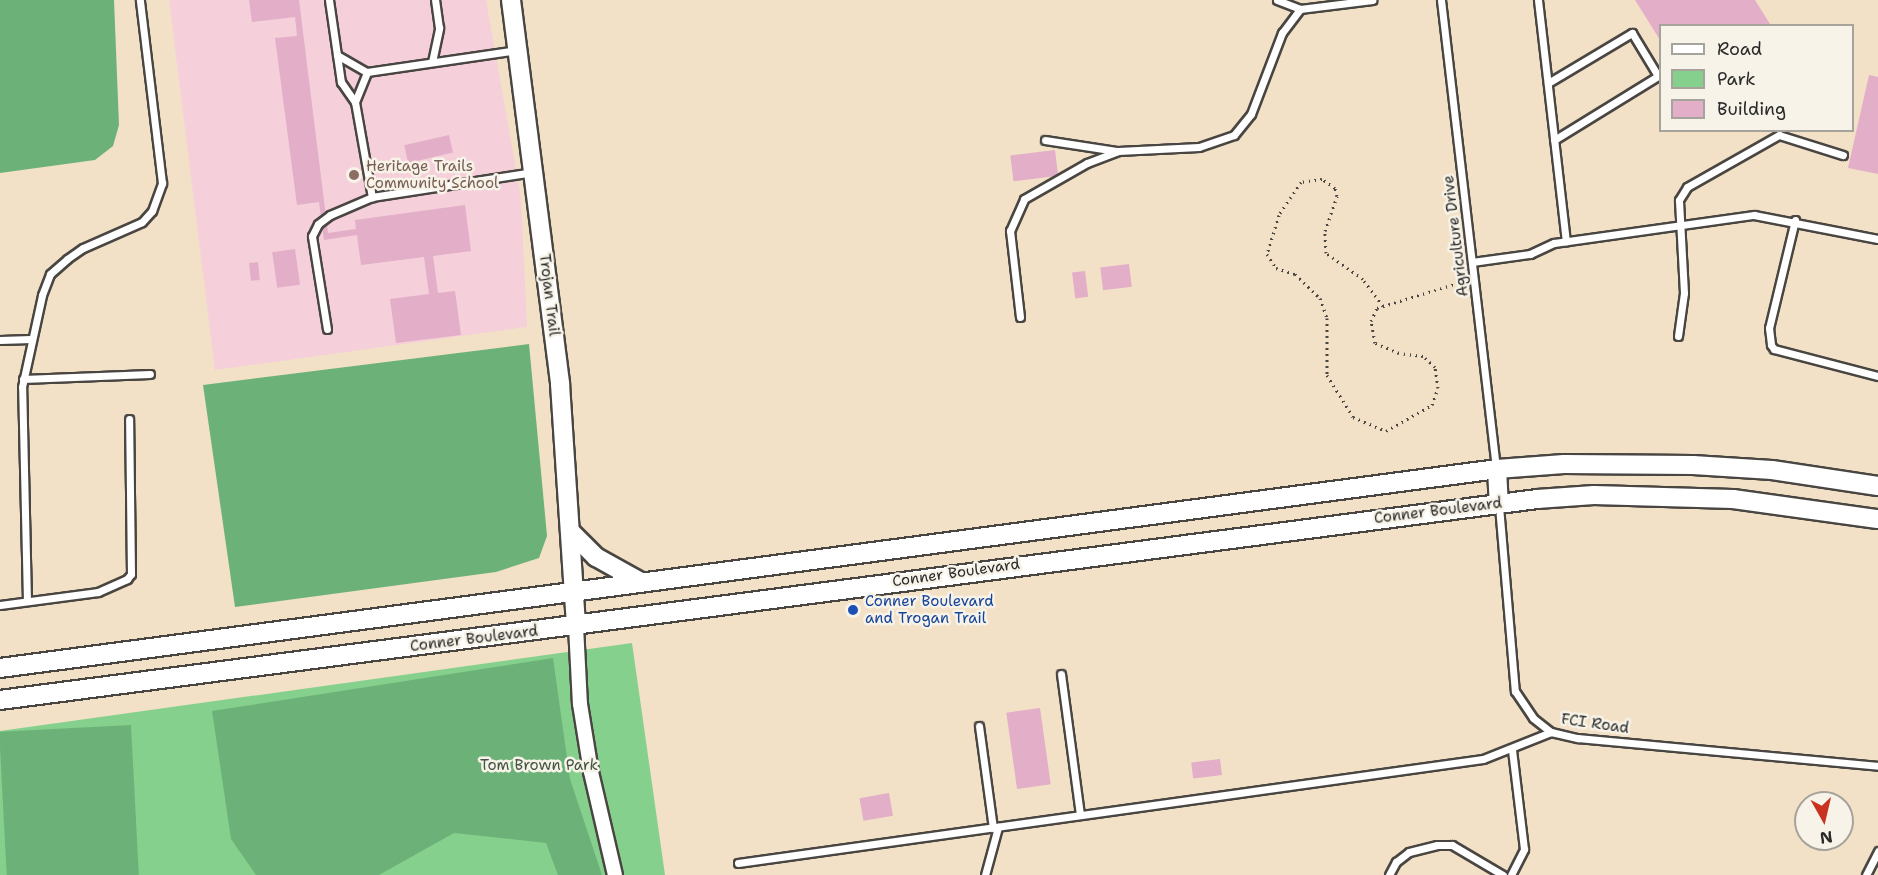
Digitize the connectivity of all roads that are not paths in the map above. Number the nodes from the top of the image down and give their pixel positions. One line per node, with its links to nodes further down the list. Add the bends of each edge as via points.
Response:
1 (140, 0): 30 (lane, via 163,169 160,197 142,222 83,248 50,274)
2 (329, 0): 11 (lane)
3 (435, 0): 12 (lane, via 439,28)
4 (511, 0): 10 (main road, Trojan Trail)
5 (1277, 0): 9 (lane)
6 (1372, 0): 9 (lane)
7 (1441, 0): 26 (lane, Agriculture Drive)
8 (1538, 0): 14 (lane)
9 (1300, 9): 18 (lane, via 1282,33 1251,114 1233,135 1199,147)
10 (517, 50): 12 (lane); 20 (main road, Trojan Trail)
11 (337, 55): 13 (lane); 15 (lane, via 341,82)
12 (432, 62): 13 (lane)
13 (367, 72): 15 (lane)
14 (1548, 83): 17 (lane); 17 (lane, via 1632,33 1658,76)
15 (355, 102): 21 (lane)
16 (1045, 140): 18 (lane)
17 (1554, 140): 25 (lane)
18 (1118, 151): 27 (lane, via 1087,163 1024,199 1016,212 1010,231)
19 (1843, 154): 23 (lane, via 1779,135 1687,187 1679,200)
20 (533, 172): 21 (lane); 40 (main road, Trojan Trail, via 561,384)
21 (372, 198): 28 (lane, via 330,215 318,224 312,236)
22 (1796, 220): 23 (lane, via 1734,216); 24 (lane); 33 (lane, via 1769,328 1771,345 1774,349)
23 (1678, 227): 25 (lane); 29 (lane, via 1684,293)
24 (1878, 239)
25 (1566, 241): 26 (lane, via 1530,254)
26 (1472, 262): 36 (lane, Agriculture Drive)
27 (1020, 316)
28 (327, 329)
29 (1678, 336)
30 (31, 339): 31 (lane); 34 (lane)
31 (0, 340)
32 (150, 374): 34 (lane)
33 (1878, 376)
34 (23, 379): 43 (lane)
35 (129, 419): 43 (lane, via 131,574 117,586 98,592)
36 (1497, 469): 37 (main road, via 1564,464 1693,465 1772,470); 38 (main road); 41 (main road)
37 (1878, 486)
38 (1499, 504): 39 (main road, Conner Boulevard, via 1594,495 1688,497 1821,509); 45 (main road, Conner Boulevard); 50 (lane, FCI Road, via 1515,691 1533,717)
39 (1878, 519)
40 (572, 533): 41 (main road, via 596,557); 42 (main road, Trojan Trail)
41 (642, 582): 42 (main road)
42 (576, 591): 45 (main road, Trojan Trail); 46 (main road)
43 (27, 601): 44 (lane)
44 (0, 605)
45 (576, 626): 48 (main road, Conner Boulevard); 59 (street, via 580,704)
46 (0, 668)
47 (1061, 674): 53 (lane)
48 (0, 700)
49 (979, 726): 54 (lane)
50 (1551, 732): 51 (lane); 52 (lane, FCI Road, via 1578,738)
51 (1512, 750): 53 (lane, via 1483,759); 63 (lane, via 1524,849)
52 (1878, 766)
53 (1080, 815): 54 (lane)
54 (995, 827): 56 (lane); 60 (lane)
55 (1878, 851): 57 (lane)
56 (738, 863)
57 (1868, 872): 58 (lane)
58 (1878, 873)
59 (615, 875)
60 (986, 875)
61 (1389, 875): 62 (lane, via 1396,862 1409,852 1437,845 1452,845)
62 (1503, 875)
63 (1511, 875)

